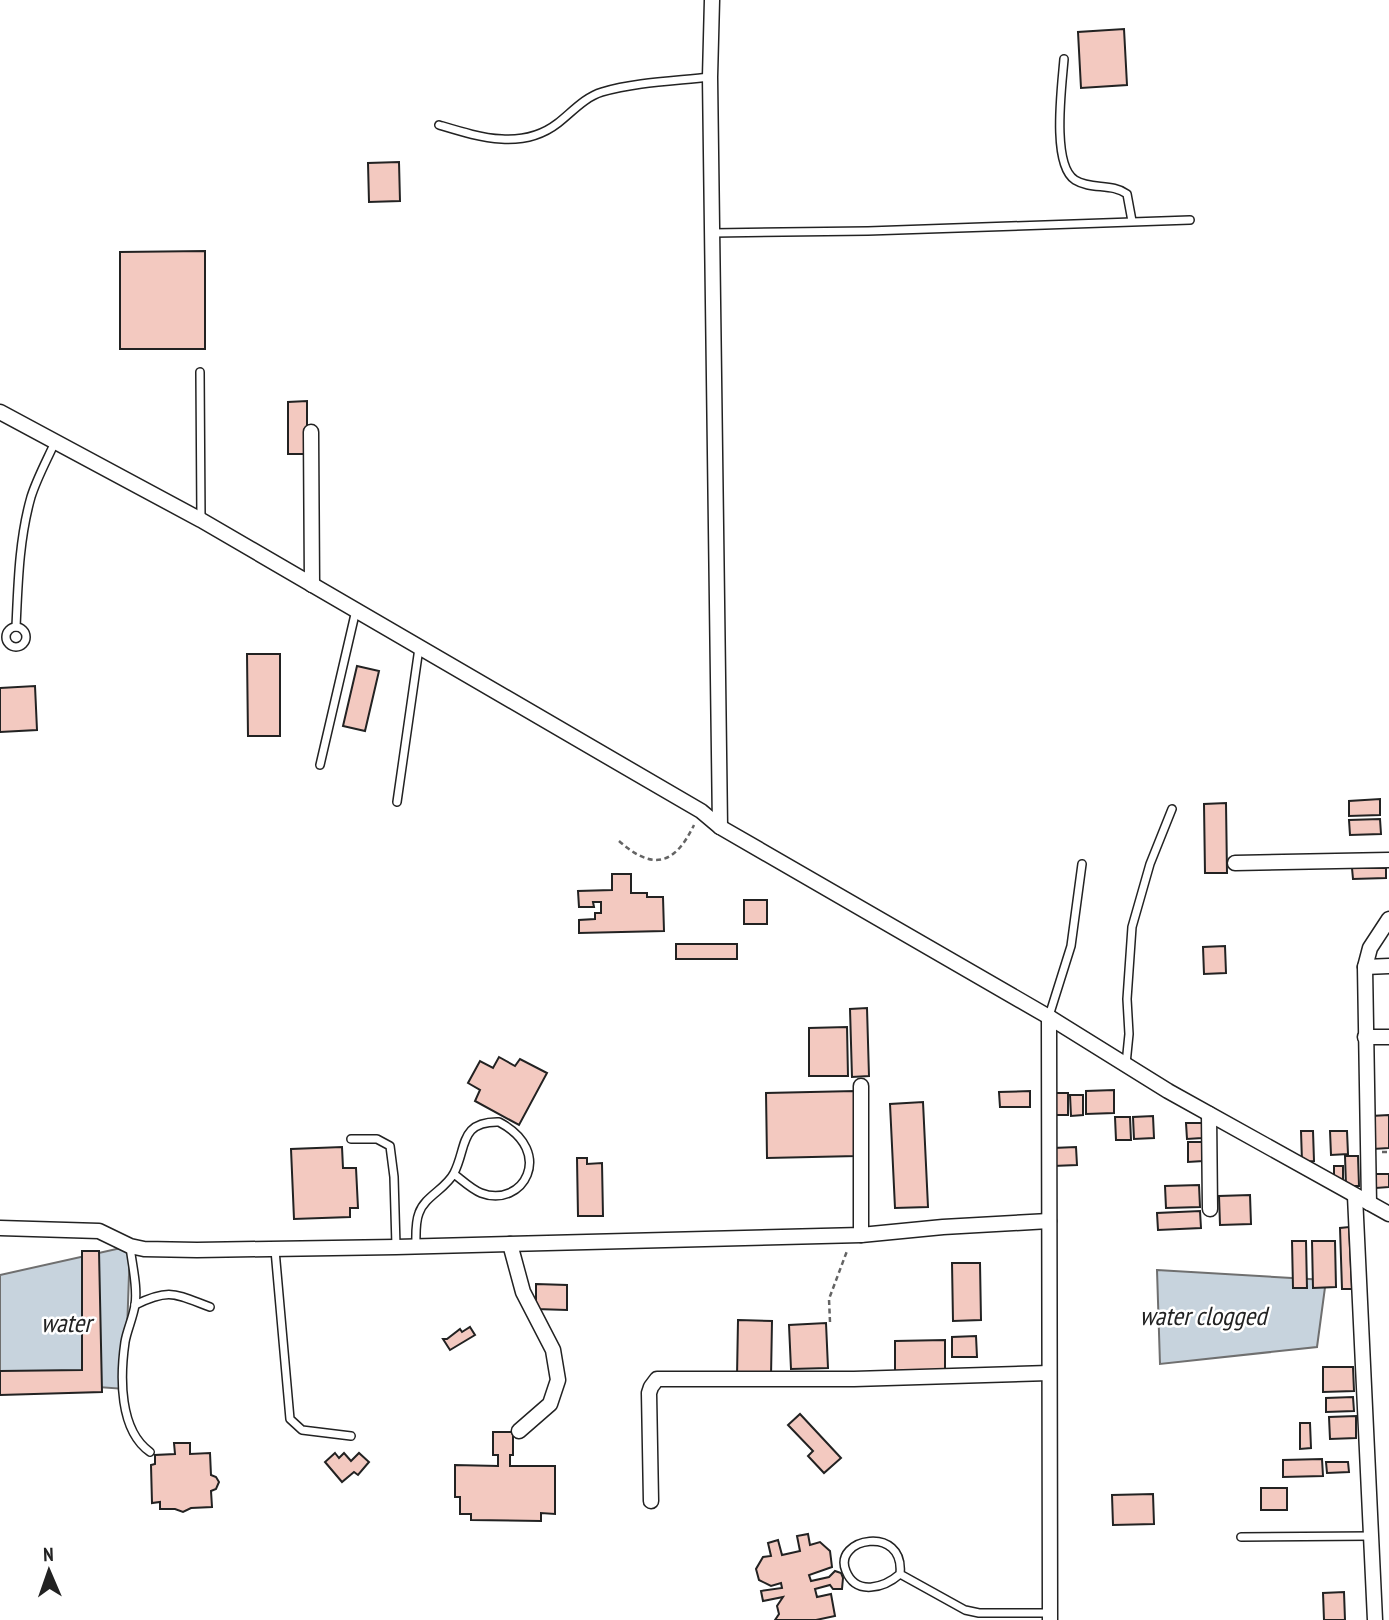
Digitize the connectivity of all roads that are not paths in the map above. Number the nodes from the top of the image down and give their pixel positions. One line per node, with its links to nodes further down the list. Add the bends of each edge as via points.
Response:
1 (712, 0): 3 (street)
2 (1064, 59): 6 (lane, via 1061,146 1066,171 1074,180 1127,194)
3 (710, 77): 4 (lane, via 604,91 581,103 549,130 515,140 477,136); 7 (street)
4 (439, 124)
5 (1190, 220): 6 (lane)
6 (1132, 221): 7 (lane)
7 (713, 233): 20 (street)
8 (200, 372): 12 (lane)
9 (0, 412): 11 (street)
10 (312, 432): 13 (street)
11 (55, 442): 12 (street); 15 (lane, via 28,511)
12 (201, 520): 13 (street)
13 (312, 585): 14 (street)
14 (356, 610): 16 (street); 17 (lane)
15 (16, 627)
16 (419, 647): 18 (lane); 20 (street, via 701,811)
17 (320, 765)
18 (397, 802)
19 (1172, 809): 30 (lane, via 1132,927)
20 (720, 827): 27 (street)
21 (1389, 860): 22 (street)
22 (1235, 863)
23 (1082, 864): 27 (lane, via 1071,946)
24 (1389, 919): 26 (street, via 1370,948)
25 (1389, 966): 26 (street)
26 (1365, 967): 28 (street)
27 (1049, 1017): 30 (street); 38 (street)
28 (1365, 1037): 29 (street); 35 (street)
29 (1389, 1037)
30 (1126, 1065): 32 (street)
31 (861, 1086): 40 (street)
32 (1209, 1114): 35 (street); 36 (street)
33 (351, 1139): 43 (lane, via 377,1139 393,1152)
34 (454, 1174): 34 (lane, via 468,1135 478,1124 499,1122 523,1139 529,1151 529,1171 509,1192 482,1194); 44 (lane, via 423,1205)
35 (1362, 1199): 37 (street); 53 (street)
36 (1210, 1209)
37 (1389, 1214)
38 (1049, 1221): 40 (street); 48 (street)
39 (0, 1228): 42 (street, via 99,1231)
40 (857, 1235): 41 (street)
41 (510, 1244): 44 (street); 49 (street, via 523,1292 553,1350 558,1380 550,1404)
42 (130, 1246): 45 (street); 46 (lane)
43 (396, 1247): 44 (street); 45 (street)
44 (416, 1247)
45 (275, 1249): 50 (lane, via 290,1419 302,1430)
46 (135, 1305): 47 (lane, via 170,1293); 51 (lane, via 125,1350 125,1413 136,1440)
47 (210, 1307)
48 (1049, 1373): 52 (street, via 657,1379 649,1393); 56 (street)
49 (519, 1431)
50 (351, 1436)
51 (150, 1452)
52 (651, 1500)
53 (1371, 1536): 54 (lane); 57 (street)
54 (1241, 1537)
55 (900, 1574): 55 (lane, via 900,1560 885,1543 858,1544 847,1552 843,1566 849,1580 862,1587 881,1587); 56 (lane, via 965,1610)
56 (1049, 1617)
57 (1375, 1620)

